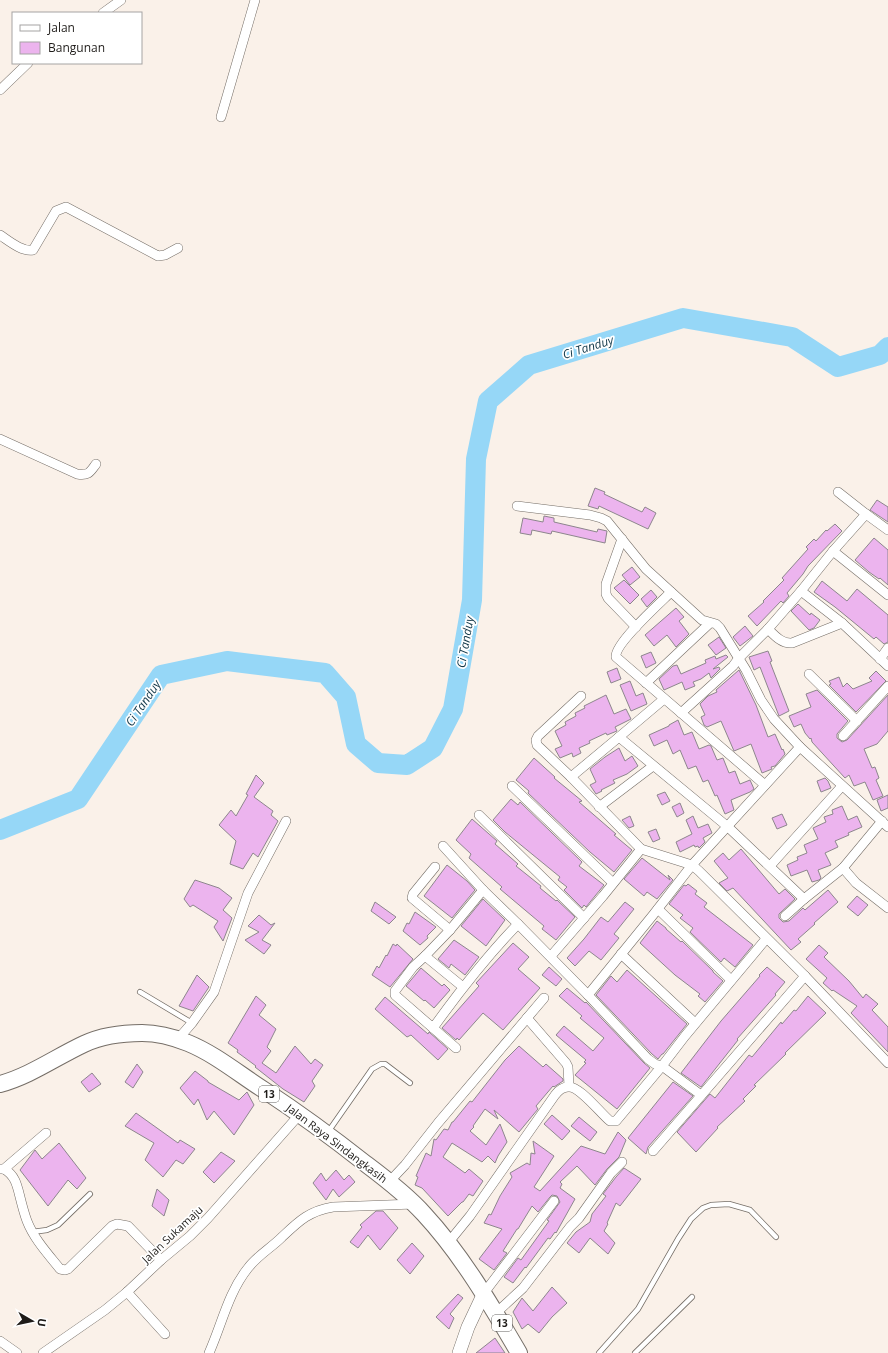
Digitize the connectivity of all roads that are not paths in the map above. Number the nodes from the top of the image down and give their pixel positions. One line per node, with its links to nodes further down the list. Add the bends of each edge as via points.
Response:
1 (121, 0): 3 (street)
2 (255, 0): 6 (street)
3 (104, 12)
4 (27, 64): 5 (street)
5 (0, 90)
6 (221, 117)
7 (0, 235): 8 (street, via 23,249 33,250 56,211 66,207 158,256)
8 (178, 248)
9 (0, 439): 10 (street, via 77,474 89,474)
10 (96, 464)
11 (838, 492): 13 (street)
12 (517, 506): 15 (street, via 595,516 607,522)
13 (866, 514): 14 (street); 16 (street)
14 (888, 530)
15 (622, 539): 18 (street, via 646,569); 22 (street, via 605,590 608,598)
16 (833, 551): 17 (street); 19 (street)
17 (801, 591): 21 (street); 23 (street)
18 (671, 592): 20 (street, via 702,620); 22 (street)
19 (888, 596)
20 (710, 623): 25 (street, via 720,628); 29 (street)
21 (842, 623): 23 (street, via 792,644 787,644); 26 (street)
22 (636, 627): 29 (street, via 617,650 616,657)
23 (768, 630): 25 (street)
24 (888, 648): 26 (street)
25 (739, 658): 33 (street); 37 (street, via 767,710)
26 (880, 659): 27 (street)
27 (888, 666)
28 (810, 674): 34 (street)
29 (646, 683): 32 (street)
30 (888, 686): 34 (street)
31 (581, 696): 39 (street, via 536,740 537,745)
32 (664, 699): 33 (street); 36 (street)
33 (680, 713): 40 (street)
34 (856, 721): 35 (street)
35 (843, 736)
36 (619, 737): 38 (street); 39 (street)
37 (800, 747): 40 (street); 42 (street)
38 (653, 766): 43 (street); 47 (street)
39 (571, 777): 43 (street)
40 (765, 785): 47 (street)
41 (512, 786): 54 (street)
42 (842, 786): 46 (street); 51 (street)
43 (599, 806): 49 (street)
44 (479, 815): 61 (street)
45 (286, 821): 75 (street, via 248,892 214,992)
46 (885, 824): 53 (street)
47 (728, 826): 50 (street); 51 (street)
48 (443, 846): 55 (street)
49 (641, 849): 50 (street); 54 (street)
50 (692, 865): 59 (street); 64 (street)
51 (770, 866): 57 (street)
52 (435, 867): 63 (street, via 412,894 412,898)
53 (843, 868): 57 (street); 58 (street)
54 (613, 883): 61 (street)
55 (484, 890): 62 (street); 63 (street)
56 (888, 895): 58 (street)
57 (804, 899): 60 (street)
58 (885, 905)
59 (658, 909): 65 (street); 69 (street)
60 (785, 916)
61 (584, 918): 67 (street)
62 (518, 924): 67 (street); 70 (street)
63 (450, 930): 66 (street)
64 (766, 938): 68 (street); 69 (street)
65 (621, 954): 72 (street); 76 (street)
66 (425, 956): 70 (street); 77 (street, via 413,967 395,991 395,995)
67 (551, 956): 72 (street)
68 (804, 976): 80 (street); 85 (street)
69 (732, 980): 76 (street)
70 (463, 987): 77 (street)
71 (140, 992): 75 (lane)
72 (588, 995): 81 (street, via 648,1059)
73 (544, 998): 74 (street)
74 (527, 1018): 84 (street, via 566,1063); 92 (street)
75 (192, 1023): 78 (street)
76 (695, 1023): 81 (street)
77 (433, 1028): 79 (street)
78 (178, 1039): 83 (highway, Jalan Raya Sindangkasih / 13, via 143,1033 98,1039); 86 (highway, Jalan Raya Sindangkasih / 13, via 220,1061)
79 (456, 1048)
80 (888, 1063)
81 (662, 1066): 84 (street, via 614,1122 610,1122 579,1091); 85 (street)
82 (410, 1083): 88 (lane, via 385,1064 376,1066)
83 (0, 1084)
84 (569, 1086): 98 (street, via 555,1095 470,1216)
85 (701, 1095): 89 (street)
86 (300, 1114): 88 (highway, Jalan Raya Sindangkasih / 13); 99 (street, Jalan Sukamaju, via 208,1218)
87 (46, 1133): 91 (street)
88 (328, 1134): 92 (highway, Jalan Raya Sindangkasih / 13)
89 (653, 1151)
90 (622, 1162): 103 (street, via 523,1288)
91 (2, 1169): 96 (street, via 10,1173 15,1180)
92 (389, 1182): 95 (highway, Jalan Raya Sindangkasih / 13)
93 (90, 1194): 96 (lane, via 58,1225)
94 (554, 1201): 101 (street)
95 (414, 1204): 98 (highway, Jalan Raya Sindangkasih / 13); 108 (street, via 333,1207 321,1209 301,1219 256,1259 240,1279)
96 (32, 1232): 99 (street, via 62,1270 68,1269 117,1224 128,1226)
97 (776, 1238): 111 (lane, via 750,1210 729,1204 703,1208 691,1219 678,1239 638,1309)
98 (448, 1243): 101 (highway, Jalan Raya Sindangkasih / 13)
99 (161, 1260): 100 (street, Jalan Sukamaju)
100 (127, 1292): 104 (street); 107 (street, Jalan Sukamaju)
101 (484, 1293): 103 (highway, Jalan Raya Sindangkasih / 13); 109 (main road)
102 (692, 1297): 112 (lane)
103 (496, 1313): 110 (highway, Jalan Raya Sindangkasih / 13)
104 (165, 1334)
105 (0, 1341): 106 (street)
106 (17, 1353)
107 (43, 1353)
108 (209, 1353)
109 (459, 1353)
110 (520, 1353)
111 (599, 1353)
112 (635, 1353)

